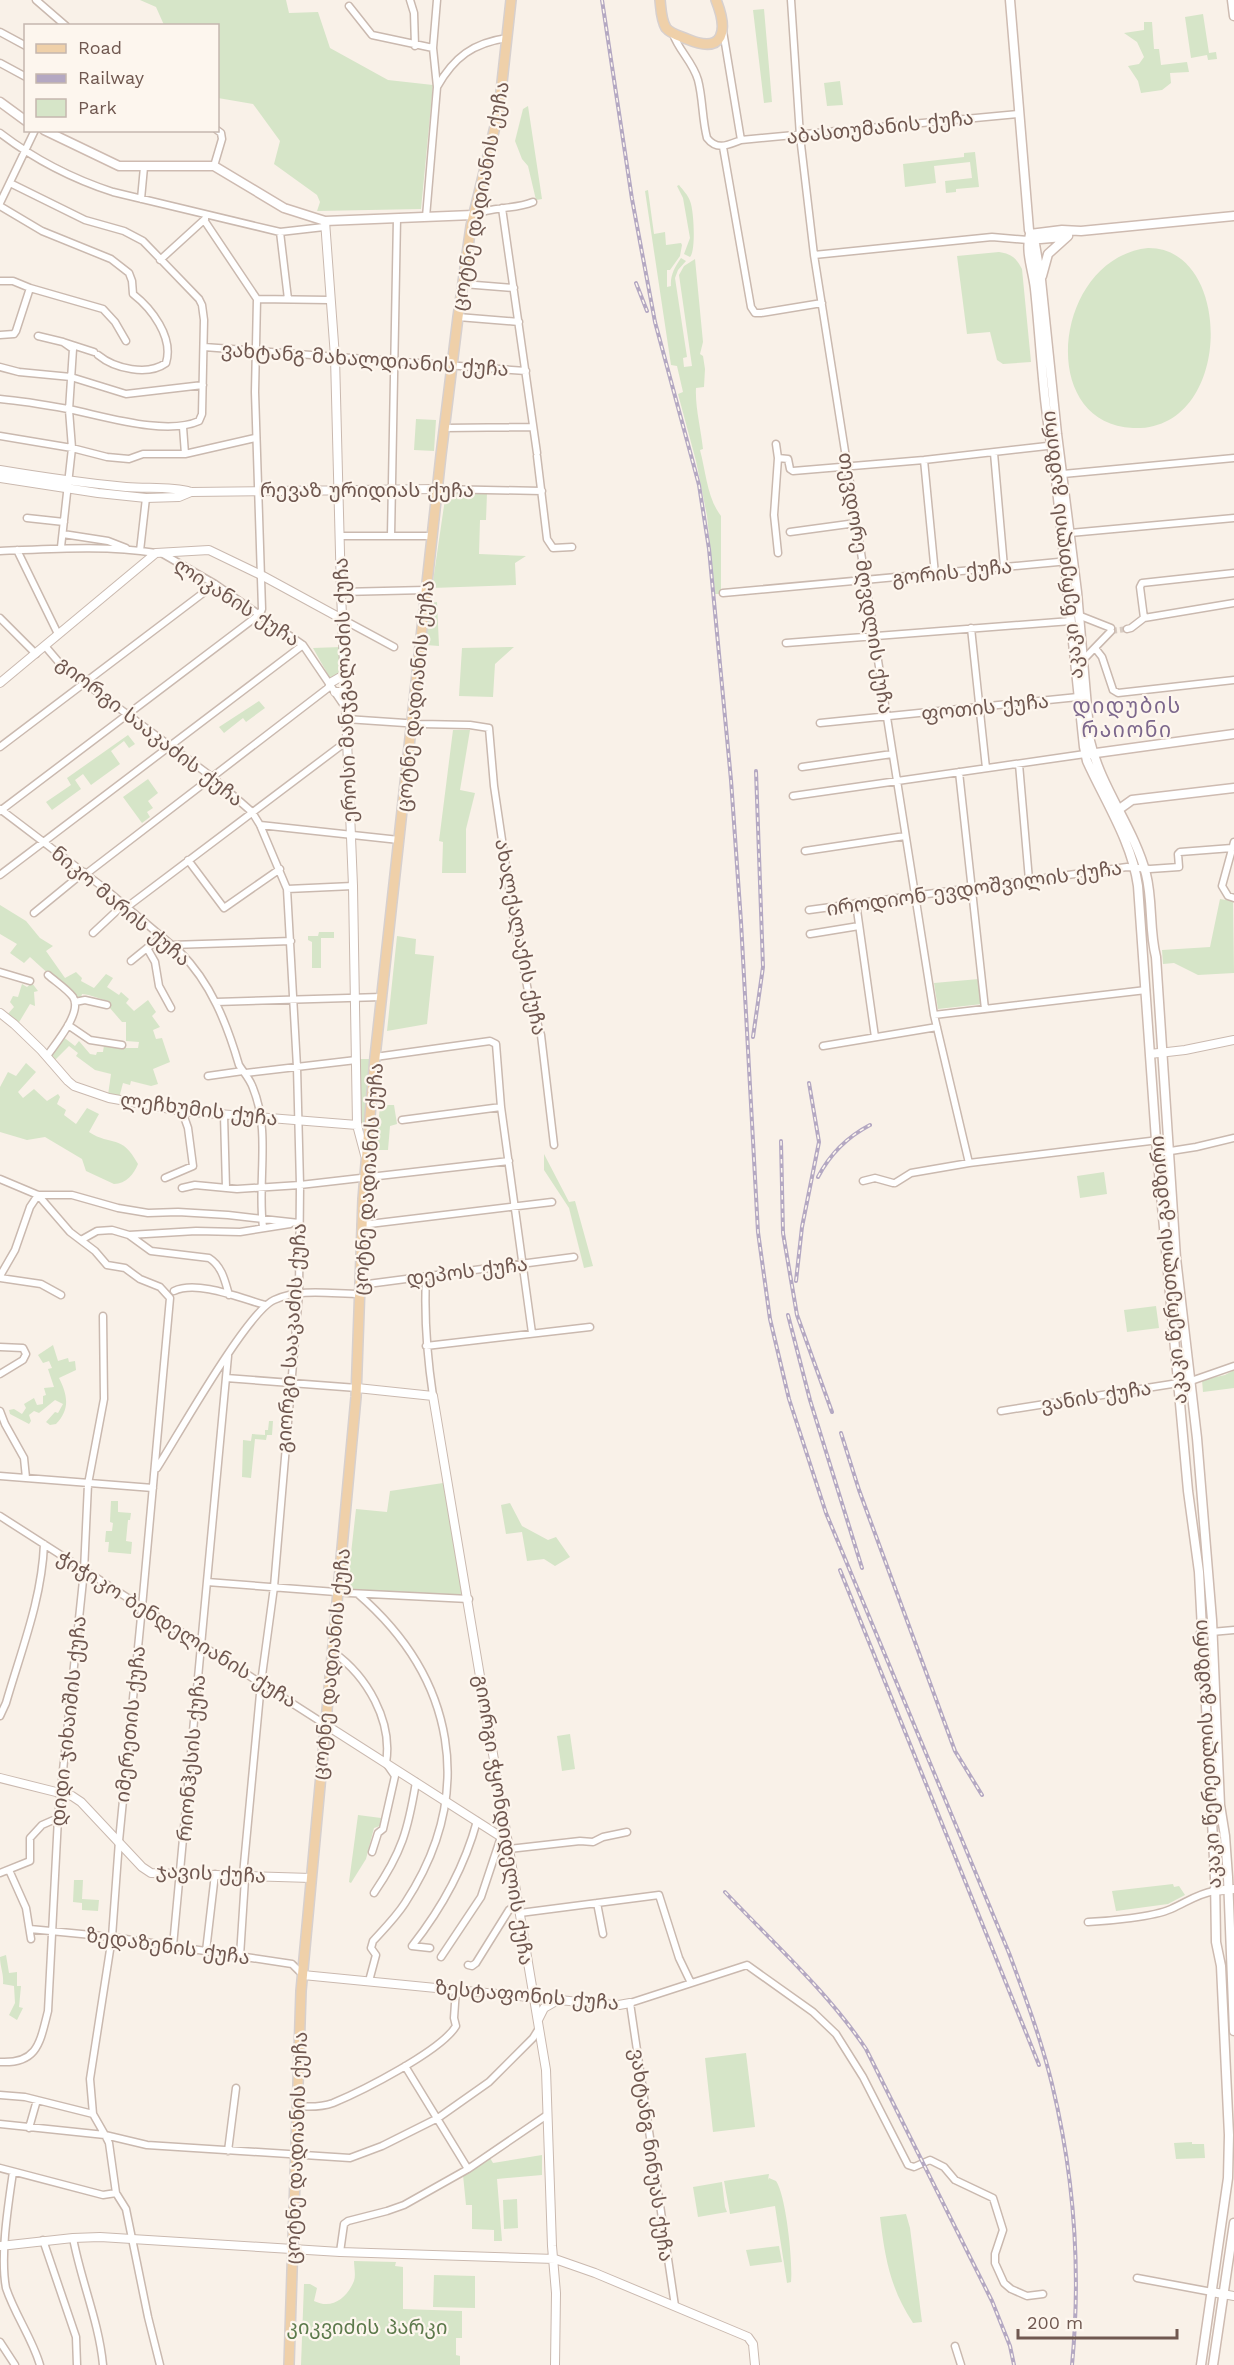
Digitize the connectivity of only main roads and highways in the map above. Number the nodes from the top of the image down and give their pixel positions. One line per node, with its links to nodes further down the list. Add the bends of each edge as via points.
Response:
1 (511, 0): 10 (main road, ცოტნე დადიანის ქუჩა, via 499,110)
2 (660, 0): 5 (main road, via 664,25 673,34 708,46 723,29)
3 (1013, 0): 14 (main road)
4 (1232, 0): 6 (main road)
5 (718, 2)
6 (1234, 16)
7 (0, 102): 8 (main road)
8 (24, 120)
9 (48, 132): 10 (main road, via 125,167 214,166 284,208 324,224)
10 (473, 215): 27 (main road, ცოტნე დადიანის ქუჩა, via 437,489 364,1179 357,1388 303,1974)
11 (1234, 216): 12 (main road)
12 (1081, 231): 13 (main road); 14 (main road, via 1062,230)
13 (1068, 236): 14 (main road); 15 (main road, აკაკი წერეთლის გამზირი, via 1052,249)
14 (1031, 238): 15 (main road, აკაკი წერეთლის გამზირი); 16 (main road, აკაკი წერეთლის გამზირი)
15 (1041, 280): 16 (main road, აკაკი წერეთლის გამზირი)
16 (1055, 445): 17 (main road, აკაკი წერეთლის გამზირი); 17 (main road, აკაკი წერეთლის გამზირი, via 1063,474)
17 (1069, 561): 18 (main road, აკაკი წერეთლის გამზირი)
18 (1075, 618): 20 (main road, აკაკი წერეთლის გამზირი); 20 (main road, აკაკი წერეთლის გამზირი, via 1078,697)
19 (1234, 734): 20 (main road)
20 (1089, 754): 22 (main road, აკაკი წერეთლის გამზირი); 28 (main road, აკაკი წერეთლის გამზირი, via 1138,886 1156,1140 1198,1563 1229,2155)
21 (1234, 788): 22 (main road, via 1132,800)
22 (1118, 810): 23 (main road, აკაკი წერეთლის გამზირი, via 1148,886 1156,957 1176,1258 1191,1381 1212,1631 1220,1805)
23 (1231, 1889): 24 (main road, აკაკი წერეთლის გამზირი)
24 (1234, 2031)
25 (1234, 2223): 26 (main road)
26 (1229, 2295): 29 (main road)
27 (289, 2365)
28 (1201, 2365)
29 (1214, 2365)

